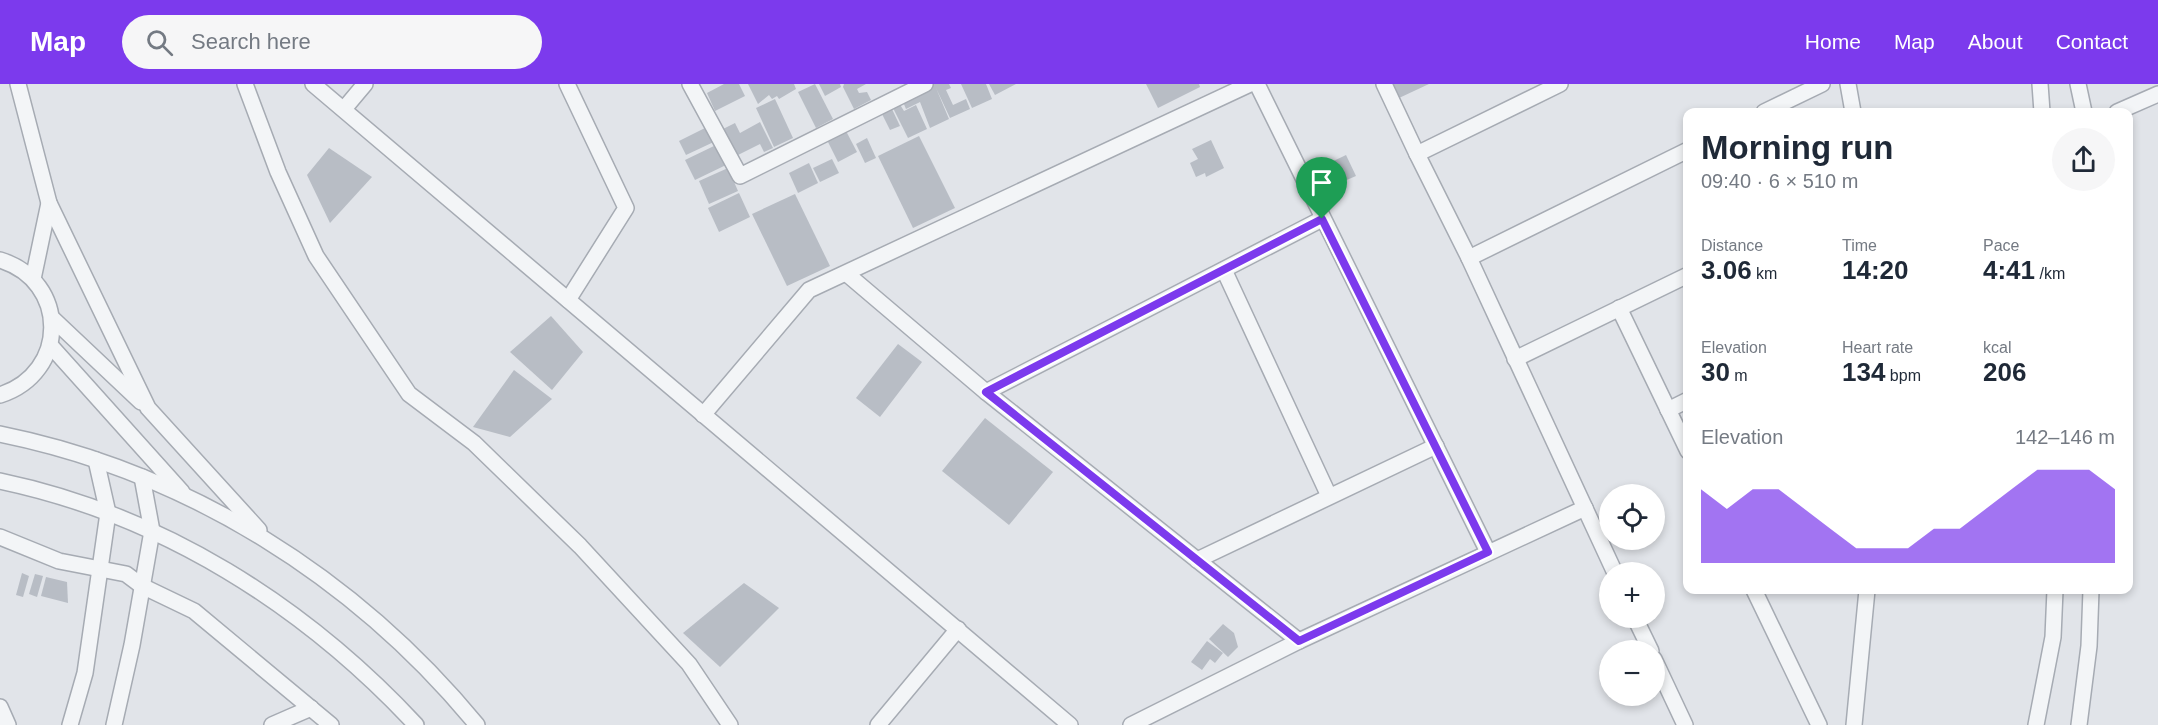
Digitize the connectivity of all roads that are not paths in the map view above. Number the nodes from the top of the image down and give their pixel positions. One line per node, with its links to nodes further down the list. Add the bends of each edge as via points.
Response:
1 (18, 84): 25 (street)
2 (245, 84): 78 (street, via 316,256 409,394 474,443 580,546 689,664)
3 (313, 84): 22 (street)
4 (365, 84): 22 (street)
5 (567, 84): 33 (street, via 626,208)
6 (690, 84): 7 (street, via 740,176)
7 (925, 84)
8 (1250, 84): 30 (street)
9 (1257, 84): 26 (street)
10 (1384, 84): 24 (street)
11 (1560, 84): 24 (street)
12 (1822, 84): 17 (street)
13 (1848, 84): 18 (street)
14 (2040, 84): 19 (street)
15 (2078, 84): 20 (street)
16 (2158, 94): 21 (street)
17 (1772, 108)
18 (1852, 108)
19 (2042, 108)
20 (2083, 108)
21 (2126, 108)
22 (344, 109): 33 (street)
23 (1683, 152): 27 (street)
24 (1417, 154): 27 (street)
25 (49, 203): 32 (street); 41 (street)
26 (1322, 219): 29 (street); 46 (street)
27 (1469, 258): 37 (street)
28 (0, 260): 32 (street)
29 (1224, 270): 38 (street); 51 (street)
30 (846, 274): 38 (street); 43 (street, via 809,290)
31 (1683, 277): 34 (street)
32 (33, 279): 35 (street)
33 (568, 300): 43 (street)
34 (1619, 308): 37 (street); 42 (street)
35 (52, 318): 36 (street); 41 (street)
36 (50, 345): 39 (street, via 30,378); 50 (street)
37 (1515, 359): 52 (street)
38 (986, 392): 58 (street)
39 (0, 394)
40 (1683, 402): 42 (street)
41 (148, 408): 56 (street)
42 (1668, 410): 45 (street)
43 (703, 415): 66 (street)
44 (0, 434): 47 (street)
45 (1683, 441)
46 (1436, 446): 51 (street); 57 (street)
47 (96, 460): 48 (street); 53 (street)
48 (142, 477): 50 (street); 54 (street)
49 (0, 481): 53 (street)
50 (186, 496): 56 (street)
51 (1329, 496): 58 (street)
52 (1585, 508): 57 (street); 59 (street)
53 (108, 513): 54 (street); 60 (street)
54 (152, 531): 61 (street); 76 (street, via 277,602 352,661)
55 (0, 537): 60 (street, via 59,561)
56 (271, 542): 77 (street, via 334,586 387,630)
57 (1488, 552): 67 (street)
58 (1197, 560): 67 (street)
59 (1610, 562)
60 (99, 569): 61 (street, via 126,574); 73 (street, via 85,673)
61 (142, 586): 70 (street, via 194,612); 74 (street)
62 (1756, 594): 83 (street)
63 (1867, 594): 84 (street)
64 (2055, 594): 85 (street, via 2052,637)
65 (2091, 594): 86 (street)
66 (958, 629): 79 (street); 80 (street)
67 (1299, 641): 81 (street)
68 (1665, 683): 82 (street)
69 (0, 707): 72 (street)
70 (311, 708): 71 (street); 75 (street)
71 (327, 724)
72 (8, 725)
73 (70, 725)
74 (114, 725)
75 (272, 725)
76 (416, 725)
77 (477, 725)
78 (730, 725)
79 (878, 725)
80 (1070, 725)
81 (1131, 725)
82 (1685, 725)
83 (1819, 725)
84 (1854, 725)
85 (2036, 725)
86 (2079, 725)

